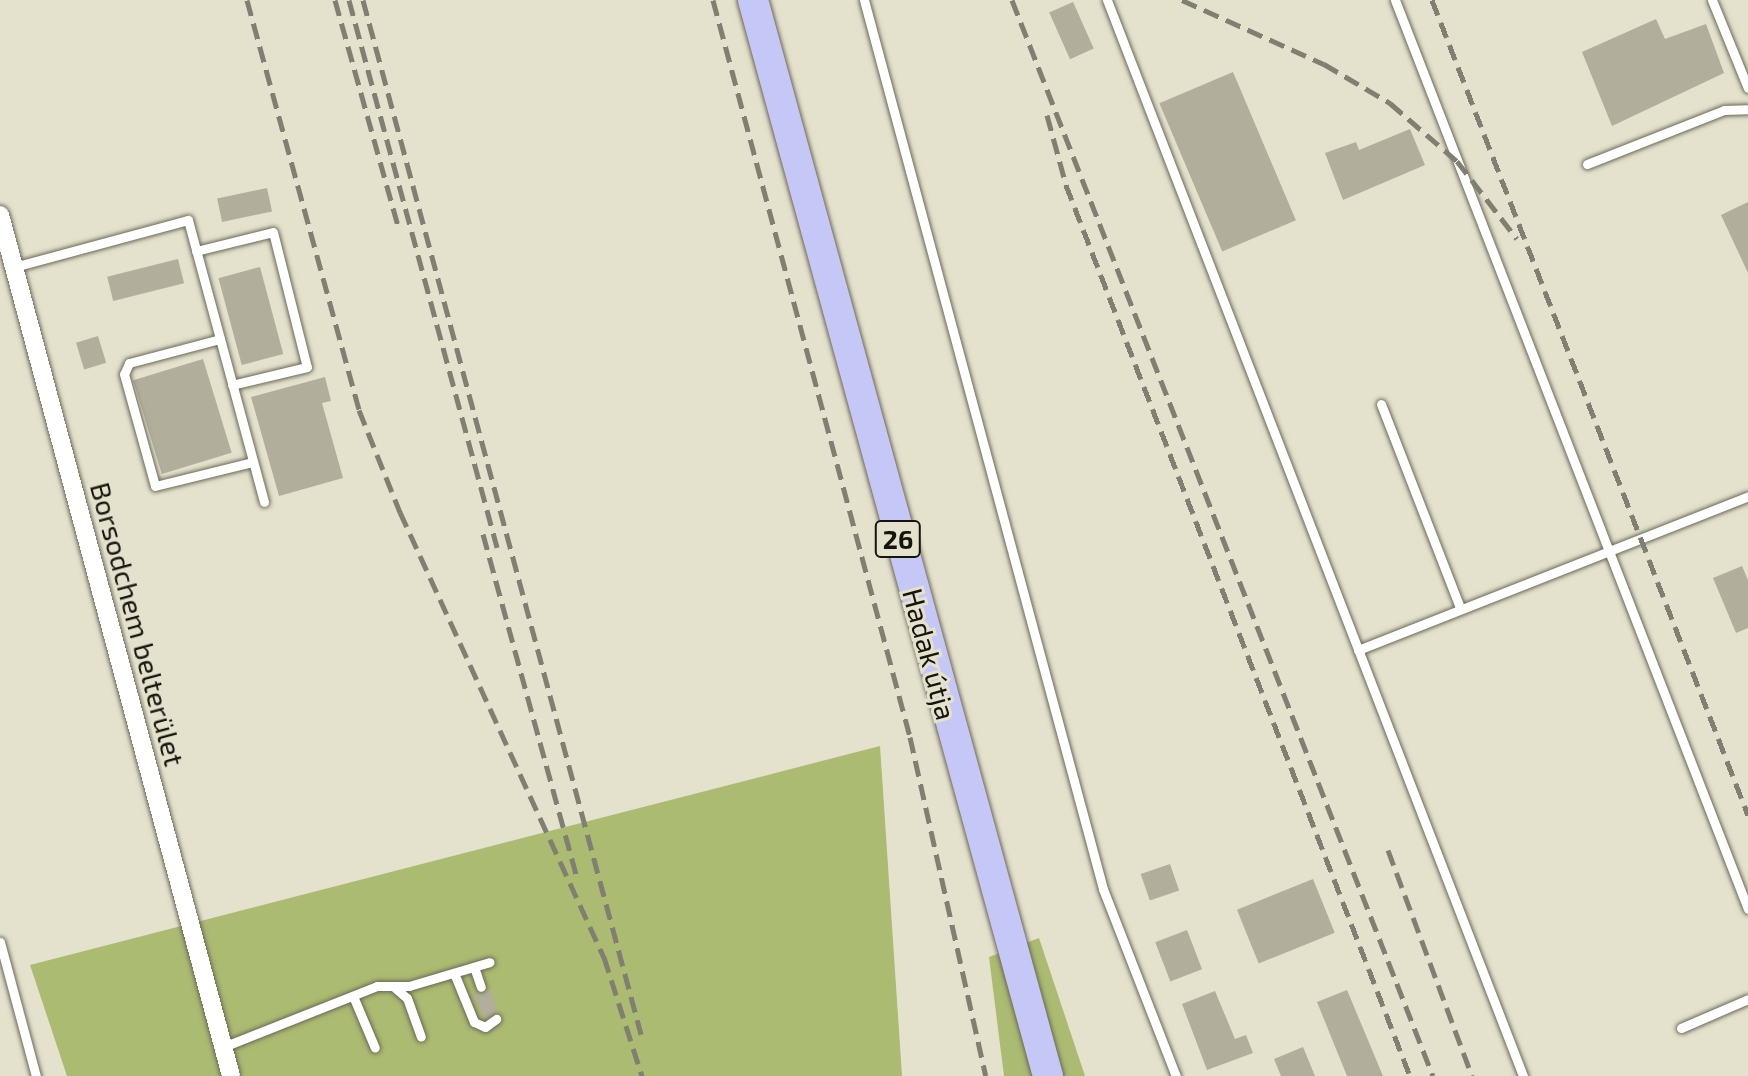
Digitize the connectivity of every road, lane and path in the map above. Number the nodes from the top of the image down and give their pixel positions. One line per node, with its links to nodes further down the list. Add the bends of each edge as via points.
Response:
1 (753, 0): 37 (main road, Hadak útja / 26)
2 (864, 0): 38 (lane, via 1103,889)
3 (1107, 0): 20 (lane)
4 (1395, 0): 18 (lane)
5 (1712, 0): 6 (lane)
6 (1748, 88)
7 (1748, 109): 8 (lane, via 1724,110)
8 (1587, 164)
9 (0, 215): 11 (street, Borsodchem belterület)
10 (196, 251): 11 (lane, via 188,220); 12 (lane); 13 (lane, via 273,232 307,367)
11 (14, 267): 33 (street, Borsodchem belterület)
12 (220, 339): 13 (lane); 15 (lane, via 129,363 124,374 155,486)
13 (232, 385): 15 (lane)
14 (1381, 404): 19 (lane)
15 (253, 462): 17 (lane)
16 (1748, 496): 18 (lane)
17 (264, 502)
18 (1608, 549): 19 (lane); 21 (lane)
19 (1460, 608): 20 (lane)
20 (1358, 650): 39 (lane)
21 (1748, 909)
22 (0, 942): 35 (lane)
23 (490, 962): 24 (lane)
24 (474, 967): 25 (lane); 27 (lane)
25 (454, 973): 26 (lane, via 409,986); 30 (lane, via 474,1022 485,1027)
26 (392, 985): 28 (lane); 32 (lane, via 407,998)
27 (481, 987)
28 (353, 996): 33 (lane); 34 (lane)
29 (1748, 999): 31 (lane)
30 (496, 1019)
31 (1681, 1028)
32 (421, 1037)
33 (223, 1047): 36 (street, Borsodchem belterület)
34 (375, 1048)
35 (36, 1076)
36 (231, 1076)
37 (1048, 1076)
38 (1176, 1076)
39 (1523, 1076)

